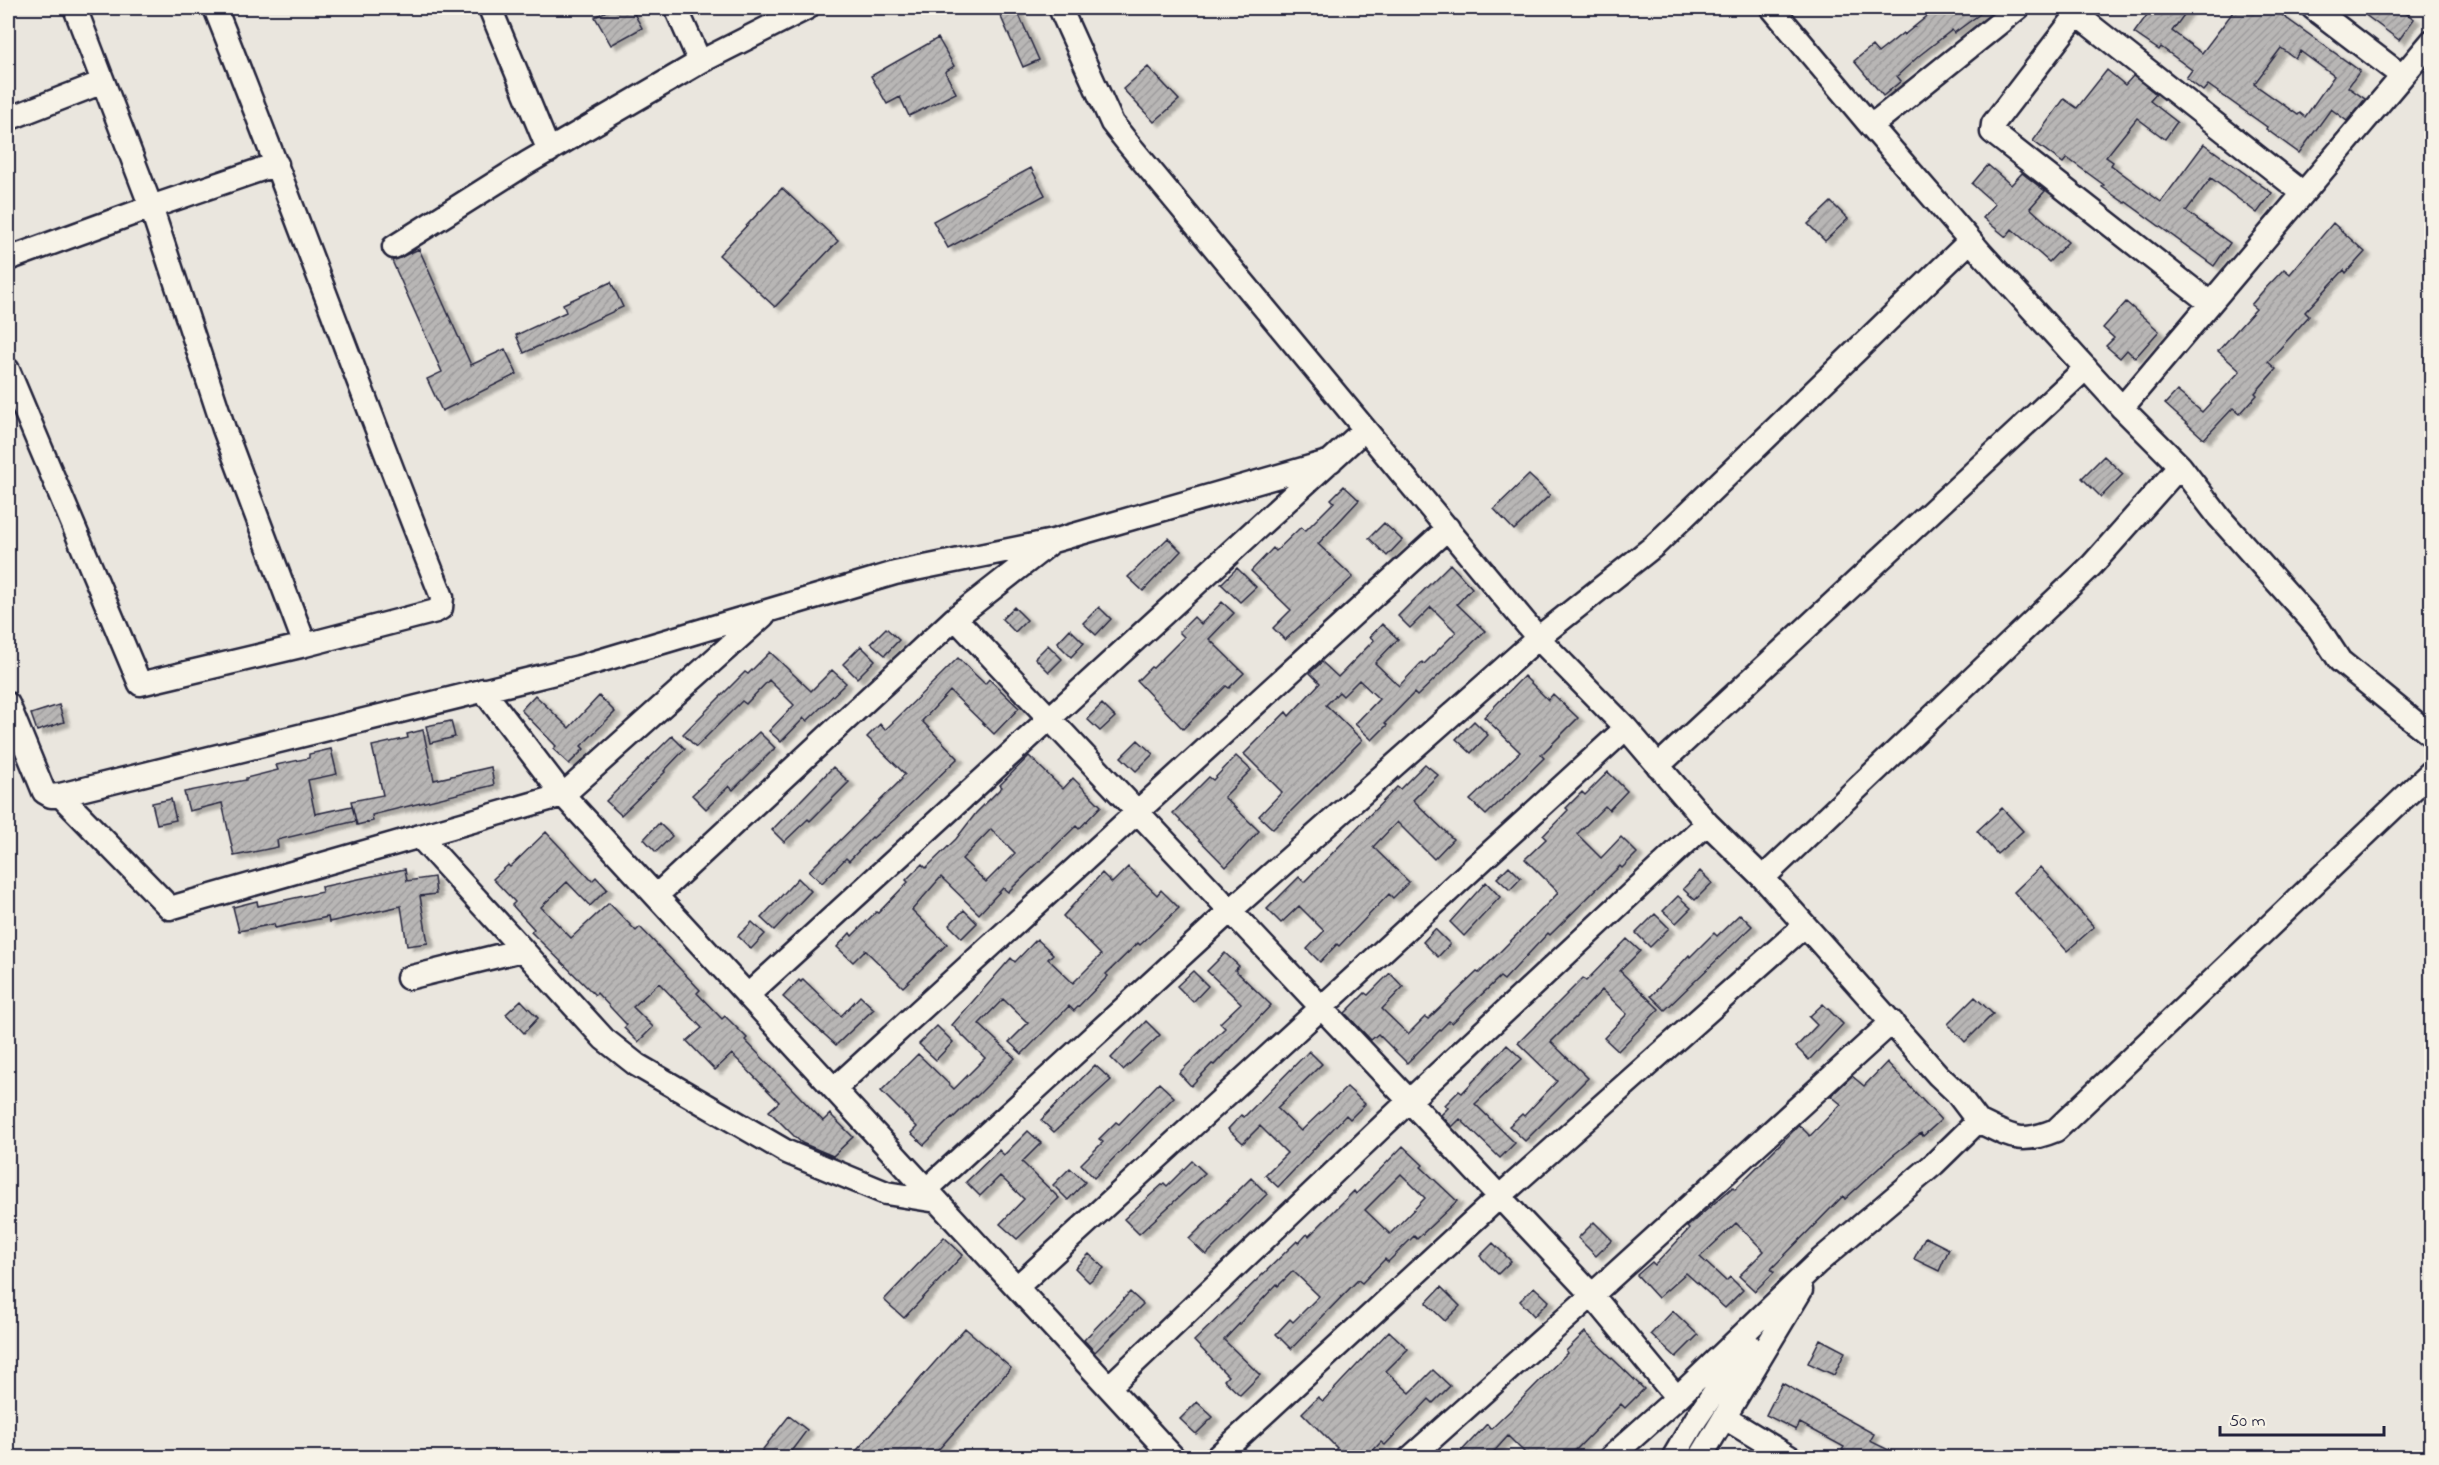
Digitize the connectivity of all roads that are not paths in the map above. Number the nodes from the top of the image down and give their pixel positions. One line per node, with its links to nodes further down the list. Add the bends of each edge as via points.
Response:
1 (75, 8): 14 (street)
2 (215, 8): 18 (street)
3 (490, 8): 17 (street)
4 (676, 8): 12 (street)
5 (807, 8): 12 (street)
6 (1060, 8): 28 (street, via 1112,123)
7 (1772, 8): 16 (street)
8 (2018, 8): 16 (street)
9 (2313, 8): 13 (street)
10 (2079, 11): 19 (street); 24 (street, via 1993,124 1992,132)
11 (2432, 41): 13 (street)
12 (699, 62): 17 (street)
13 (2402, 76): 19 (street)
14 (103, 82): 15 (street); 20 (street)
15 (8, 119)
16 (1871, 126): 21 (street)
17 (549, 151): 22 (street)
18 (277, 164): 20 (street); 36 (street, via 376,434 442,597 441,608 436,611)
19 (2303, 193): 24 (street)
20 (151, 207): 23 (street); 36 (street, via 224,429)
21 (1970, 241): 25 (street); 35 (street, via 1654,546)
22 (394, 247)
23 (8, 259)
24 (2210, 303): 27 (street)
25 (2086, 368): 27 (street); 42 (street)
26 (8, 370): 36 (street, via 140,684)
27 (2122, 408): 30 (street)
28 (1364, 430): 29 (street); 31 (street)
29 (1331, 461): 32 (street); 39 (street)
30 (2180, 466): 41 (street, via 2219,517 2319,630 2340,661); 49 (street, via 2092,565)
31 (1448, 528): 35 (street); 46 (street)
32 (1053, 541): 33 (street, via 895,573); 34 (street)
33 (768, 611): 37 (street, via 579,667); 45 (street)
34 (955, 618): 39 (street); 50 (street)
35 (1538, 638): 40 (street); 51 (street)
36 (305, 645)
37 (483, 690): 44 (street); 45 (street)
38 (8, 704): 44 (street, via 44,792)
39 (1049, 719): 46 (street); 55 (street)
40 (1626, 728): 42 (street); 56 (street)
41 (2432, 736)
42 (1658, 766): 47 (street)
43 (2432, 771): 60 (street, via 2056,1130 2025,1140)
44 (60, 795): 48 (street, via 170,908)
45 (564, 795): 48 (street); 50 (street)
46 (1136, 812): 51 (street); 58 (street)
47 (1707, 823): 49 (street); 59 (street)
48 (420, 837): 53 (street)
49 (1762, 878): 52 (street)
50 (656, 896): 55 (street)
51 (1230, 911): 56 (street); 61 (street)
52 (1804, 926): 57 (street); 62 (street)
53 (522, 950): 54 (street); 61 (street, via 604,1039 637,1065 787,1152 886,1193)
54 (408, 978)
55 (748, 995): 58 (street)
56 (1320, 1007): 59 (street); 64 (street)
57 (1893, 1022): 60 (street); 65 (street)
58 (834, 1089): 61 (street)
59 (1409, 1101): 62 (street); 67 (street)
60 (1978, 1121): 63 (street, via 1934,1164)
61 (932, 1195): 64 (street)
62 (1499, 1197): 65 (street); 71 (street)
63 (1817, 1263): 66 (street); 69 (street)
64 (1017, 1287): 67 (street)
65 (1593, 1295): 68 (street); 72 (street)
66 (1773, 1306): 68 (street); 74 (street)
67 (1109, 1387): 70 (street)
68 (1677, 1398): 73 (street)
69 (1725, 1418): 75 (street); 76 (street)
70 (1174, 1458)
71 (1216, 1458)
72 (1410, 1458)
73 (1610, 1458)
74 (1673, 1458)
75 (1700, 1458)
76 (1791, 1458)

